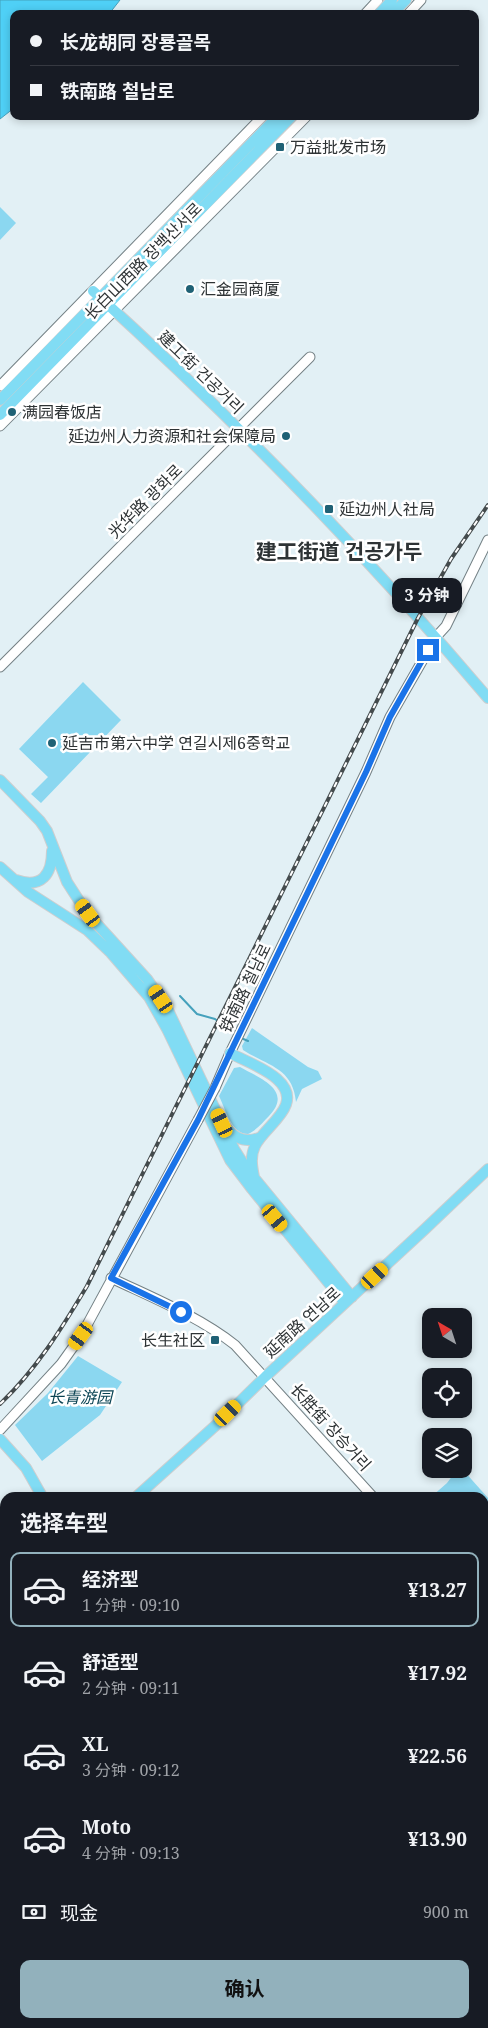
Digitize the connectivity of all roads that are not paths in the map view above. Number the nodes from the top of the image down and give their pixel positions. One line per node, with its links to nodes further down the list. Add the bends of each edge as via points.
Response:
1 (378, 0): 5 (street)
2 (392, 0): 6 (main road)
3 (406, 0): 7 (main road)
4 (421, 0): 8 (street)
5 (368, 10)
6 (383, 10)
7 (396, 10)
8 (412, 10)
9 (260, 120): 13 (street, 长白山西路 장백산서로)
10 (274, 120): 13 (main road, 长白山西路 장백산서로)
11 (288, 120): 13 (main road, 长白山西路 장백산서로)
12 (303, 120): 13 (street, 长白山西路 장백산서로)
13 (104, 301): 15 (street, 长白山西路 장백산서로); 16 (main road, 长白山西路 장백산서로); 17 (main road, 长白山西路 장백산서로); 18 (street, 长白山西路 장백산서로); 19 (main road, 建工街 건공거리)
14 (310, 357): 19 (street, 光华路 광화로)
15 (0, 386)
16 (0, 400)
17 (0, 415)
18 (0, 426)
19 (239, 429): 21 (main road, 建工街 건공거리); 22 (street, 光华路 광화로)
20 (488, 540): 21 (street, 铁南路 철남로, via 446,626)
21 (436, 637): 23 (main road, 建工街 건공거리); 28 (street, 铁南路 철남로, via 390,717)
22 (0, 667)
23 (488, 698)
24 (0, 780): 25 (main road, via 40,821)
25 (53, 846): 27 (main road, via 51,868 46,876 29,882); 29 (main road, via 67,882 83,907 147,979 167,1008)
26 (0, 867): 27 (main road)
27 (13, 879): 34 (main road, via 87,930 149,997 230,1160)
28 (232, 1049): 30 (main road, via 273,1076 285,1089 285,1108); 33 (street, 铁南路 철남로, bridge, via 215,1088)
29 (222, 1123): 30 (main road, via 242,1140 252,1141); 32 (main road, via 234,1149)
30 (262, 1136): 32 (main road, via 252,1154)
31 (488, 1169): 34 (main road, 延南路 연남로)
32 (254, 1178): 34 (main road)
33 (111, 1278): 35 (street, 长胜街 장승거리, via 221,1334); 36 (street, 铁南路 철남로, via 81,1336 61,1364)
34 (348, 1300): 35 (main road, 延南路 연남로)
35 (265, 1377): 41 (main road, 延南路 연남로); 42 (street, 长胜街 장승거리)
36 (1, 1429)
37 (0, 1439): 40 (main road, via 26,1468)
38 (0, 1448): 39 (main road, via 26,1478)
39 (33, 1492)
40 (40, 1492)
41 (142, 1492)
42 (369, 1492)

